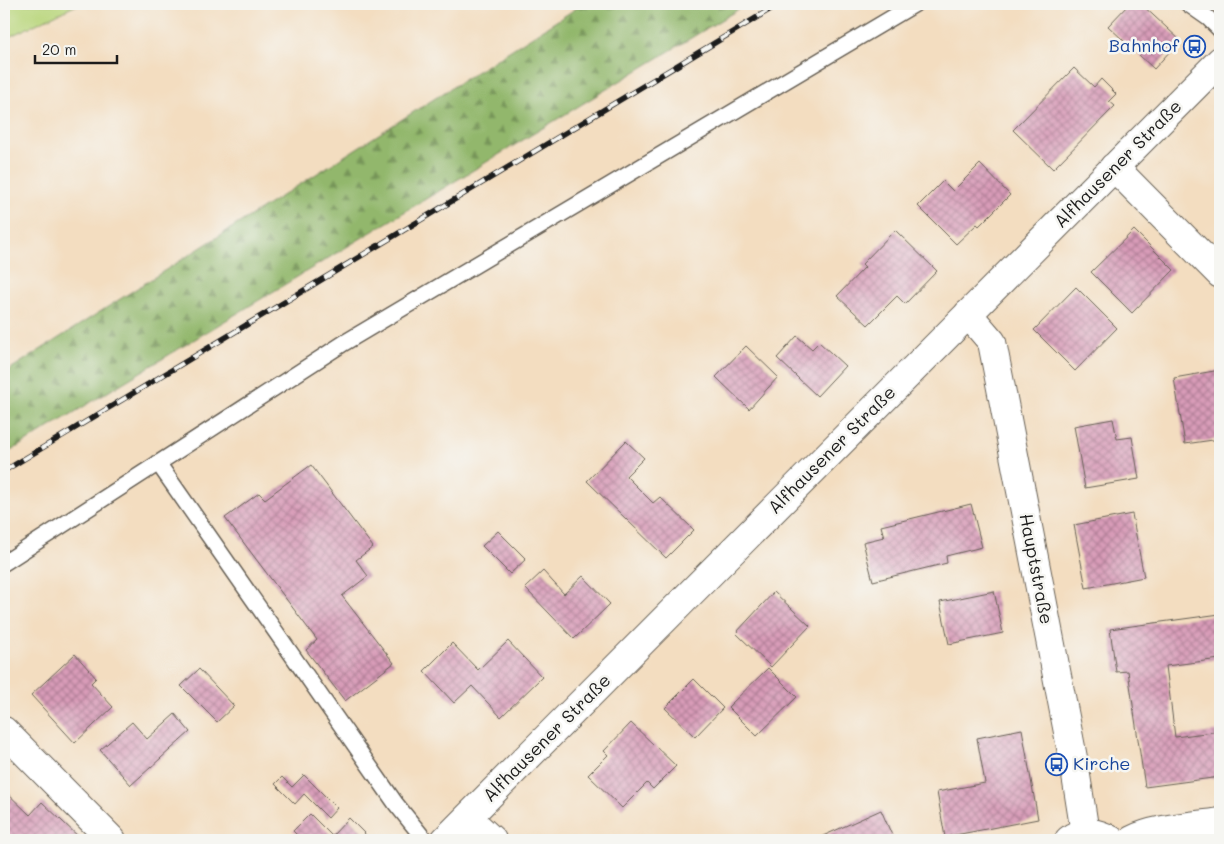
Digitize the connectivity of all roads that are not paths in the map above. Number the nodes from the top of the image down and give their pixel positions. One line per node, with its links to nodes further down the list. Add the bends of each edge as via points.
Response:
1 (914, 4): 8 (lane, via 344,343)
2 (1188, 4): 3 (lane)
3 (1220, 30)
4 (1220, 61): 5 (street, Alfhausener Straße)
5 (1114, 167): 6 (street); 7 (street, Alfhausener Straße)
6 (1220, 274)
7 (968, 314): 11 (street, Alfhausener Straße); 13 (street, Hauptstraße, via 992,342 1074,763)
8 (158, 463): 9 (lane); 15 (lane, via 396,804)
9 (4, 563)
10 (4, 731): 14 (street)
11 (468, 818): 16 (street, Alfhausener Straße); 17 (street)
12 (1220, 822): 19 (street, via 1155,832)
13 (1077, 837): 18 (street, via 1092,832)
14 (112, 840)
15 (425, 840)
16 (445, 840)
17 (492, 840)
18 (1111, 840)
19 (1132, 840)

